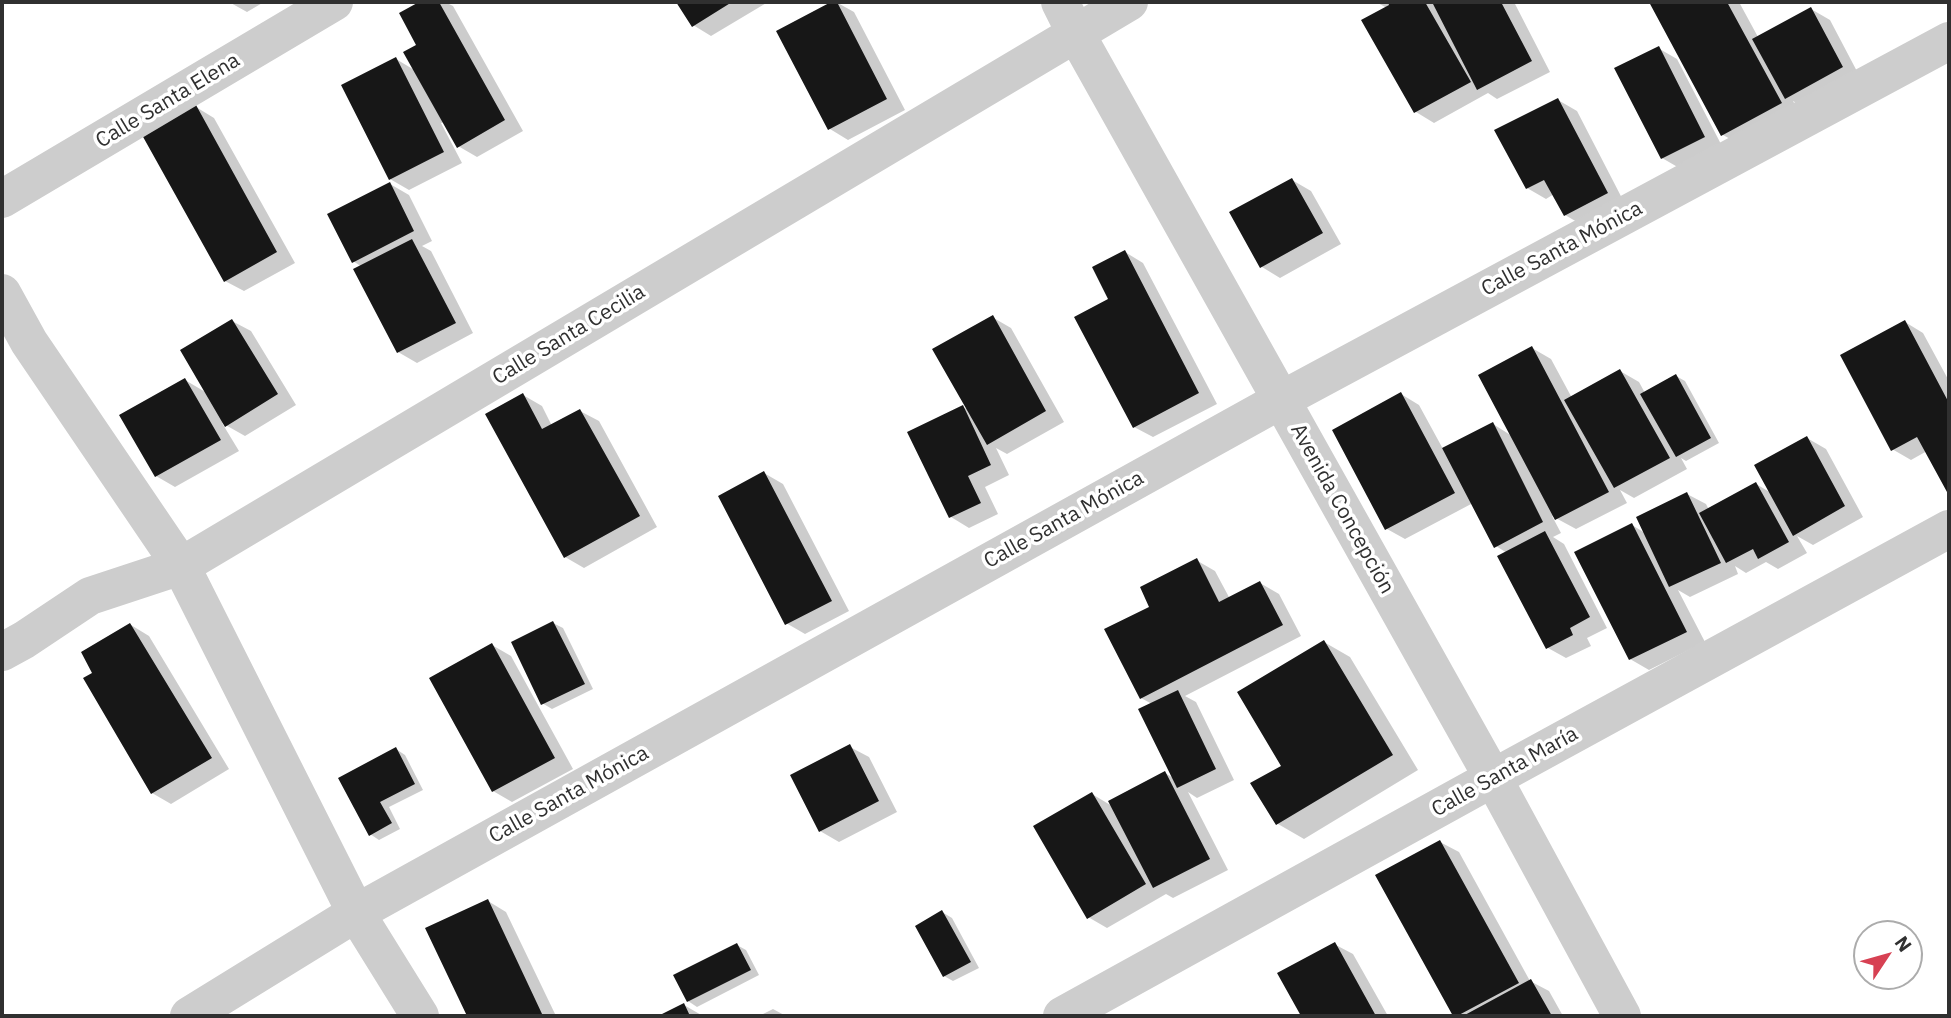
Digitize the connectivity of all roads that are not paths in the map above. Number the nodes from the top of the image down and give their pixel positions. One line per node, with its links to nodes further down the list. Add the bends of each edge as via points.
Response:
1 (334, 2): 5 (street, Calle Santa Elena)
2 (1129, 2): 3 (street, Calle Santa Cecilia)
3 (1068, 17): 7 (street, Avenida Concepción); 9 (street, Calle Santa Cecilia)
4 (1949, 41): 7 (street, Calle Santa Mónica)
5 (2, 200)
6 (2, 293): 9 (street, via 29,342)
7 (1281, 400): 11 (street, Avenida Concepción); 12 (street, Calle Santa Mónica)
8 (1949, 529): 11 (street, Calle Santa María)
9 (181, 566): 10 (street, Calle Santa Cecilia, via 90,596); 12 (street)
10 (2, 652)
11 (1493, 778): 15 (street, Calle Santa María); 16 (street, Avenida Concepción)
12 (356, 913): 13 (street, Calle Santa Mónica); 14 (street)
13 (189, 1016)
14 (419, 1016)
15 (1062, 1016)
16 (1622, 1016)

